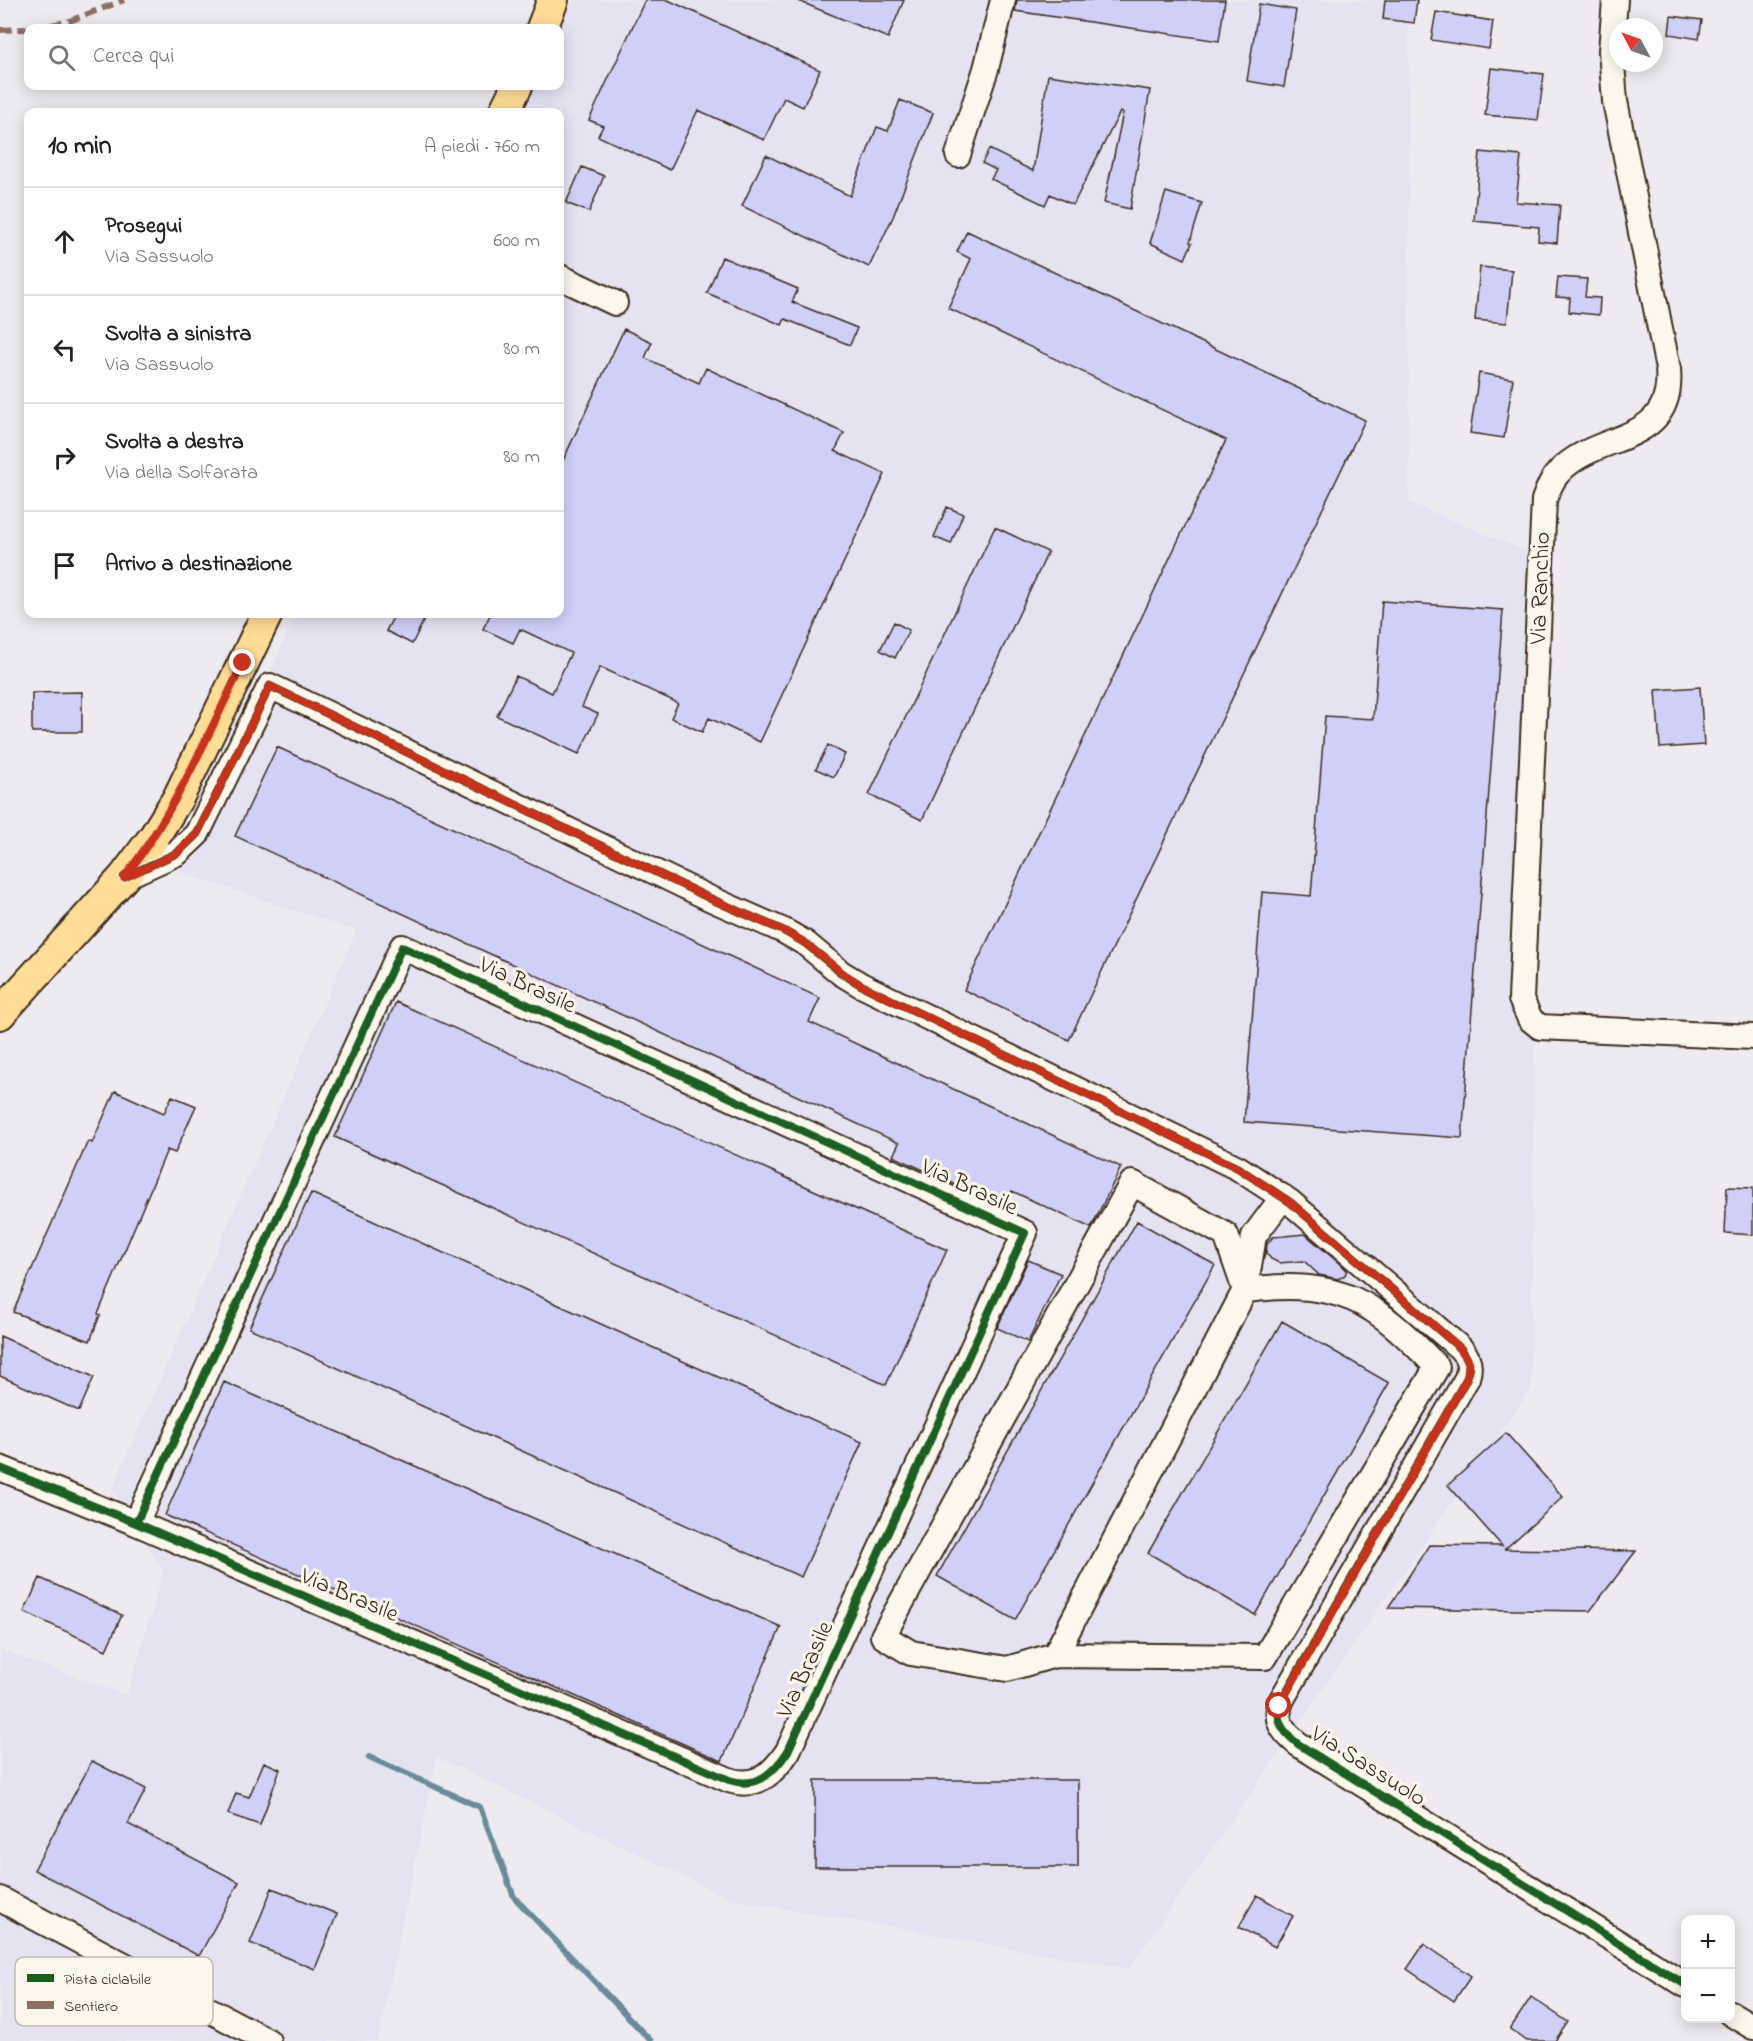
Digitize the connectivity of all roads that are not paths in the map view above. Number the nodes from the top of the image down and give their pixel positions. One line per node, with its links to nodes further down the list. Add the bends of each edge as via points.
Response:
1 (553, 0): 4 (main road)
2 (1003, 0): 7 (street, via 986,69)
3 (1615, 0): 13 (street, Via Ranchio, via 1611,51 1615,101 1669,388 1665,406 1653,422 1569,464 1554,478 1544,500 1521,999 1530,1019 1540,1027)
4 (544, 24)
5 (515, 90): 6 (main road)
6 (506, 108)
7 (957, 155)
8 (564, 279): 9 (street)
9 (615, 303)
10 (265, 618): 11 (main road, via 178,798)
11 (124, 878): 12 (main road); 14 (street, Via Sassuolo, via 177,853 197,834 270,686 784,931 861,985 1238,1168)
12 (0, 1014)
13 (1753, 1037)
14 (1283, 1197): 15 (street, via 1254,1236); 21 (street, Via Sassuolo, via 1460,1348 1470,1368 1282,1699 1277,1710 1279,1723 1298,1744)
15 (1245, 1290): 18 (street); 18 (street, via 1281,1286 1352,1296 1397,1326 1437,1367 1265,1657); 18 (street, via 1226,1235 1132,1183 882,1636 911,1653 1007,1669)
16 (0, 1468): 17 (street, Via Brasile)
17 (136, 1523): 17 (street, Via Brasile, via 729,1780 757,1782 773,1771 788,1751 1025,1233 402,947)
18 (1055, 1655)
19 (0, 1899): 20 (street)
20 (109, 1957)
21 (1681, 1982)
22 (213, 2012): 25 (street)
23 (1735, 2016): 24 (street)
24 (1753, 2027)
25 (268, 2041)

